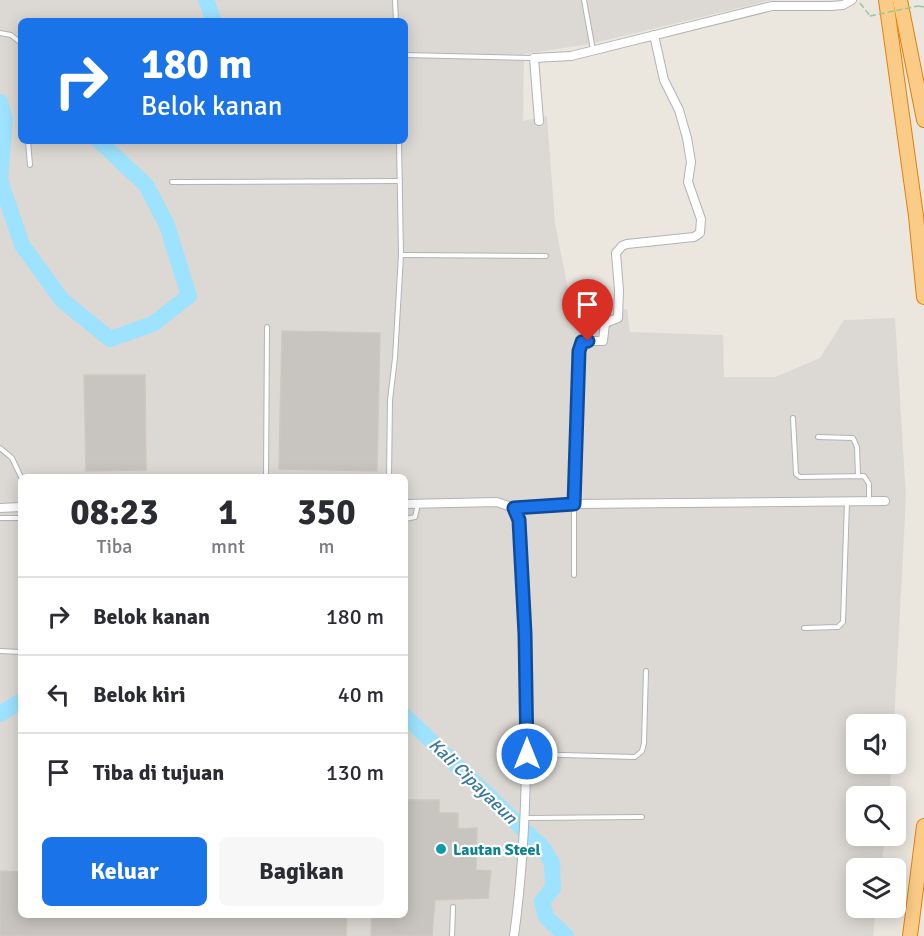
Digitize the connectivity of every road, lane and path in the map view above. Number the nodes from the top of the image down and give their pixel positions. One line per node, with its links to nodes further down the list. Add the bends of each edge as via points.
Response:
1 (396, 0): 9 (lane)
2 (584, 0): 13 (lane)
3 (852, 0): 7 (street, via 831,6)
4 (857, 0): 8 (path, bridge, via 870,16)
5 (885, 0): 25 (highway)
6 (900, 0): 16 (highway)
7 (771, 3): 11 (street)
8 (924, 7)
9 (396, 18)
10 (0, 33): 12 (lane)
11 (654, 35): 13 (street); 39 (street, via 664,80 687,138 691,162 688,182 700,219 700,233 694,237 627,244 616,253 618,318 605,323 603,340 582,342 579,351)
12 (18, 41)
13 (594, 51): 15 (street)
14 (408, 55): 15 (lane)
15 (534, 58): 17 (street)
16 (924, 120)
17 (539, 121)
18 (28, 144): 20 (lane)
19 (399, 144): 21 (lane)
20 (30, 165)
21 (400, 181): 22 (lane); 23 (lane)
22 (172, 182)
23 (401, 255): 24 (lane); 32 (lane, via 390,400)
24 (546, 256)
25 (924, 297)
26 (267, 327): 31 (lane)
27 (793, 418): 33 (lane, via 796,474)
28 (818, 437): 33 (lane, via 853,438)
29 (0, 448): 30 (lane, via 12,458)
30 (20, 474)
31 (266, 474)
32 (389, 474)
33 (858, 476): 34 (lane, via 864,476 869,484)
34 (869, 501): 35 (street); 36 (street)
35 (885, 501)
36 (847, 502): 39 (street); 47 (lane, via 843,622 838,627)
37 (418, 503): 38 (street); 42 (street, via 497,502); 45 (lane, via 415,518)
38 (408, 504)
39 (574, 504): 42 (street); 46 (lane)
40 (0, 507): 41 (street)
41 (18, 507)
42 (514, 508): 51 (street, via 519,520)
43 (0, 518): 44 (lane)
44 (18, 518)
45 (408, 519)
46 (574, 575)
47 (804, 628)
48 (0, 651): 49 (lane)
49 (18, 652)
50 (646, 671): 51 (lane, via 644,743 635,757)
51 (527, 754): 53 (street)
52 (642, 817): 53 (lane)
53 (525, 822): 57 (street)
54 (924, 825): 58 (highway)
55 (453, 907): 56 (lane)
56 (452, 936)
57 (514, 936)
58 (910, 936)

